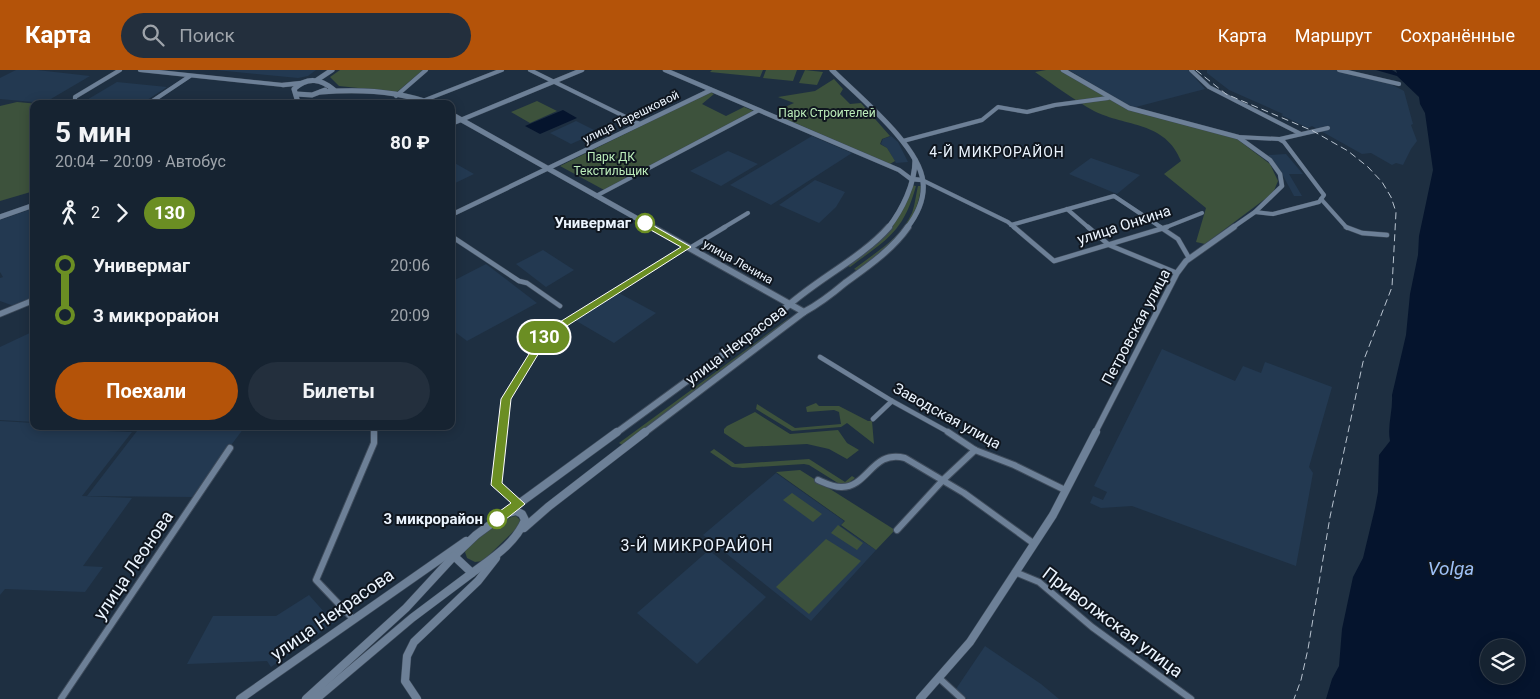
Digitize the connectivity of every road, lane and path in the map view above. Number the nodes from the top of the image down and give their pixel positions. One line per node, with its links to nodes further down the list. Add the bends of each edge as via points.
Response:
1 (120, 70): 29 (street)
2 (140, 70): 15 (street)
3 (332, 70): 17 (main road)
4 (337, 70): 20 (main road, via 327,77)
5 (426, 70): 27 (street)
6 (502, 70): 32 (street)
7 (530, 70): 18 (street)
8 (582, 70): 18 (street)
9 (666, 70): 24 (street)
10 (832, 70): 16 (main road, улица Некрасова)
11 (838, 70): 16 (main road)
12 (1063, 70): 28 (street, Петровская улица)
13 (1191, 70): 39 (street, via 1209,87)
14 (1339, 70): 21 (street)
15 (191, 75): 22 (street); 30 (street)
16 (839, 77): 42 (main road, улица Некрасова)
17 (314, 80): 19 (main road); 20 (main road)
18 (553, 82): 35 (street); 37 (street)
19 (302, 83): 22 (street); 26 (main road)
20 (327, 84): 23 (main road); 25 (main road)
21 (1399, 84)
22 (283, 85): 26 (street)
23 (334, 90): 25 (main road); 27 (main road)
24 (711, 90): 33 (street); 37 (street, улица Терешковой)
25 (321, 92): 26 (main road)
26 (296, 94): 31 (main road)
27 (396, 96): 32 (main road)
28 (1108, 98): 40 (street, Петровская улица, via 1129,108); 42 (street, via 1027,112 998,107 982,120)
29 (76, 100)
30 (154, 100)
31 (293, 100)
32 (425, 100)
33 (759, 110): 45 (street); 47 (street)
34 (455, 116): 35 (main road, улица Ленина)
35 (462, 120): 36 (street); 44 (main road, улица Ленина)
36 (455, 123)
37 (640, 124): 44 (street, улица Терешковой)
38 (1328, 128): 39 (street)
39 (1301, 134): 41 (street)
40 (1238, 137): 41 (street); 51 (street, Петровская улица, via 1270,160 1282,179 1280,190)
41 (1279, 139): 48 (street, via 1324,195)
42 (903, 140): 43 (main road, улица Некрасова)
43 (915, 160): 45 (main road, улица Некрасова); 46 (main road, улица Некрасова)
44 (548, 168): 47 (main road, улица Ленина); 52 (street, улица Терешковой)
45 (912, 176): 46 (street); 65 (main road, улица Некрасова, via 901,210 887,229)
46 (922, 177): 56 (street, via 933,187); 67 (main road, улица Некрасова, via 924,186 920,206 906,232 885,253)
47 (596, 196): 61 (main road, улица Ленина)
48 (1321, 199): 51 (street, via 1274,214); 58 (street, via 1350,231)
49 (30, 206): 55 (main road)
50 (1067, 209): 56 (street); 57 (street, via 1114,196); 60 (street)
51 (1255, 212): 62 (street, Петровская улица)
52 (455, 213)
53 (748, 213): 61 (street)
54 (1202, 213): 57 (street, улица Онкина)
55 (0, 217)
56 (1011, 225): 60 (street, улица Онкина, via 1054,262)
57 (1162, 229): 60 (street, улица Онкина); 62 (street, via 1178,239)
58 (1387, 235)
59 (455, 239): 66 (street)
60 (1109, 245): 63 (street)
61 (688, 248): 65 (main road, улица Ленина); 78 (street, via 545,336 506,399 496,485)
62 (1189, 258): 63 (street, Петровская улица)
63 (1176, 273): 77 (street, Петровская улица)
64 (30, 302): 68 (street)
65 (790, 305): 67 (main road, улица Ленина); 78 (main road, улица Некрасова)
66 (560, 306)
67 (804, 312): 80 (main road, улица Некрасова, via 730,366)
68 (0, 314)
69 (820, 357): 70 (street, Заводская улица)
70 (892, 401): 71 (street); 74 (street, Заводская улица, via 958,437)
71 (873, 420)
72 (374, 430): 90 (street, via 374,443 316,580)
73 (230, 448): 92 (street, улица Леонова)
74 (975, 450): 76 (street); 77 (street, Заводская улица)
75 (818, 480): 76 (street, via 838,486 852,485 876,463 898,455)
76 (943, 480): 81 (street); 83 (street, via 1004,519)
77 (1066, 490): 83 (street, Петровская улица)
78 (520, 504): 79 (main road, улица Некрасова)
79 (505, 514): 80 (main road, via 516,511 522,514 525,520); 82 (main road, улица Некрасова)
80 (522, 530): 84 (main road, улица Некрасова)
81 (897, 530)
82 (476, 535): 85 (street, улица Некрасова); 86 (main road, улица Некрасова)
83 (1033, 543): 87 (street, Петровская улица)
84 (503, 549): 88 (main road, улица Некрасова); 89 (street)
85 (442, 556): 86 (street); 90 (street, улица Некрасова)
86 (454, 556): 88 (main road); 94 (main road, улица Некрасова, via 400,614)
87 (1014, 572): 91 (street, Петровская улица, via 970,642); 99 (street, Приволжская улица, via 1039,582 1092,627)
88 (472, 573): 89 (street); 95 (main road, улица Некрасова, via 435,598)
89 (478, 581): 96 (street, via 414,642 407,656 405,682)
90 (354, 619): 93 (street, улица Некрасова)
91 (939, 678): 97 (street, Петровская улица); 98 (street)
92 (61, 699)
93 (240, 699)
94 (306, 699)
95 (316, 699)
96 (417, 699)
97 (920, 699)
98 (962, 699)
99 (1191, 699)

